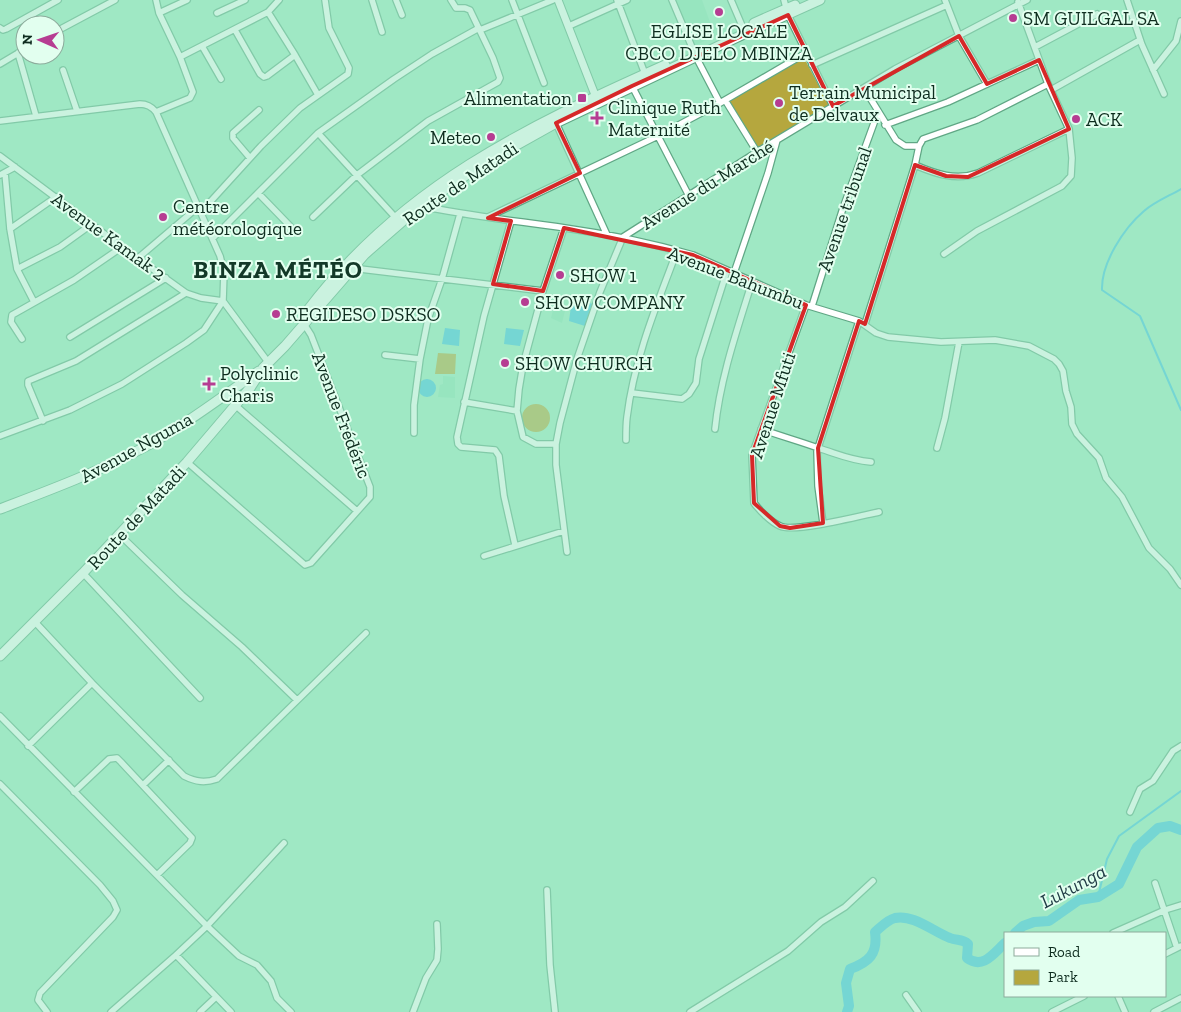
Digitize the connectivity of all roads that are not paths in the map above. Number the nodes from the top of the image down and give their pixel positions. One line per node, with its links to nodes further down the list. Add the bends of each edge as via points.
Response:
1 (58, 0): 34 (street, via 6,29)
2 (115, 0): 33 (street)
3 (156, 0): 26 (street)
4 (187, 0): 26 (street)
5 (245, 0): 27 (street)
6 (279, 0): 25 (street)
7 (325, 0): 63 (street, via 329,28 350,68 348,74)
8 (372, 0): 38 (street)
9 (396, 0): 30 (street)
10 (451, 0): 36 (street, via 456,8 468,8)
11 (512, 0): 28 (street)
12 (553, 0): 28 (street)
13 (558, 0): 32 (street)
14 (627, 0): 21 (street)
15 (672, 0): 45 (street)
16 (731, 0): 35 (street)
17 (806, 0): 24 (main road, Route de Matadi)
18 (820, 0): 24 (main road, Route de Matadi)
19 (1027, 0): 22 (street, Avenue du Marché)
20 (1127, 0): 41 (street)
21 (618, 2): 32 (street); 55 (street)
22 (1018, 2): 39 (street, Avenue du Marché); 43 (street)
23 (946, 3): 39 (street); 52 (street)
24 (786, 8): 35 (main road, Route de Matadi); 40 (main road, Route de Matadi); 44 (street)
25 (268, 12): 37 (street); 47 (street)
26 (160, 13): 48 (street)
27 (217, 13)
28 (518, 14): 36 (street); 57 (street)
29 (1097, 14): 43 (street)
30 (402, 15)
31 (1181, 21): 54 (street, via 1176,41)
32 (569, 26): 64 (street)
33 (65, 27)
34 (0, 28)
35 (743, 28): 40 (main road, Route de Matadi)
36 (480, 29): 76 (street, via 432,54); 88 (street, via 500,78 498,82 428,121)
37 (235, 30): 42 (street); 47 (street, via 264,76)
38 (382, 32)
39 (958, 36): 58 (street); 61 (street, Avenue du Marché)
40 (731, 37): 45 (main road, Route de Matadi)
41 (1140, 40): 54 (street); 60 (street)
42 (202, 46): 48 (street); 56 (street)
43 (1035, 47): 49 (street)
44 (806, 52): 52 (street); 65 (street)
45 (695, 54): 55 (main road, Route de Matadi); 59 (main road, Route de Matadi); 65 (street)
46 (15, 55): 50 (street)
47 (295, 55): 63 (street)
48 (180, 57): 69 (street, via 193,92 190,98)
49 (1039, 60): 58 (street); 60 (street)
50 (0, 64)
51 (21, 65): 71 (street)
52 (812, 65): 66 (street)
53 (63, 70): 68 (street)
54 (1153, 70): 62 (street)
55 (645, 74): 64 (main road, Route de Matadi)
56 (221, 79)
57 (544, 83)
58 (987, 84): 74 (street)
59 (632, 86): 64 (main road, Route de Matadi); 77 (street)
60 (1049, 87): 75 (street); 79 (street, via 977,120 923,139)
61 (864, 88): 66 (street, Avenue du Marché); 70 (street)
62 (1164, 94)
63 (318, 95): 83 (street, via 300,108)
64 (597, 100): 73 (main road, Route de Matadi); 81 (main road, Route de Matadi, via 547,120)
65 (722, 102): 77 (street); 80 (street)
66 (833, 106): 78 (street, Avenue du Marché)
67 (259, 110): 83 (street, via 233,133)
68 (77, 111): 69 (street, via 146,104); 71 (street)
69 (156, 112): 93 (street)
70 (878, 112): 74 (street); 123 (street, Avenue tribunal)
71 (36, 116): 72 (street)
72 (0, 121)
73 (556, 123): 81 (main road, Route de Matadi); 87 (street)
74 (885, 125): 79 (street, via 904,146)
75 (1069, 129): 84 (street, via 968,177 946,176); 108 (street, via 1071,176 1062,186 977,231)
76 (318, 133): 88 (street); 89 (street)
77 (658, 136): 87 (street); 90 (street)
78 (778, 140): 80 (street, Avenue du Marché); 113 (street)
79 (919, 146): 84 (street)
80 (757, 152): 90 (street, Avenue du Marché)
81 (495, 153): 92 (main road, Route de Matadi)
82 (0, 156): 85 (street, Avenue Kamak 2)
83 (250, 158): 93 (street)
84 (915, 165): 124 (street)
85 (16, 167): 86 (street); 91 (street, Avenue Kamak 2)
86 (2, 174): 102 (street)
87 (580, 174): 97 (street); 103 (street)
88 (358, 176): 95 (street); 96 (street)
89 (259, 194): 100 (street); 104 (street)
90 (689, 196): 105 (street, Avenue du Marché)
91 (56, 197): 99 (street, Avenue Kamak 2); 102 (street)
92 (417, 204): 94 (street, Avenue Bahumbu); 96 (main road, Route de Matadi); 110 (main road, Route de Matadi)
93 (200, 209): 104 (street); 109 (street)
94 (460, 214): 97 (street, Avenue Bahumbu); 116 (street)
95 (313, 217)
96 (395, 217): 114 (main road, Route de Matadi)
97 (488, 218): 98 (street, Avenue Bahumbu)
98 (511, 221): 101 (street, Avenue Bahumbu); 118 (street)
99 (92, 224): 106 (street, Avenue Kamak 2); 111 (street, via 60,247)
100 (290, 226)
101 (564, 228): 103 (street, Avenue Bahumbu); 119 (street)
102 (10, 229): 111 (street)
103 (607, 235): 105 (street, Avenue Bahumbu)
104 (213, 238): 121 (street, via 224,272)
105 (623, 238): 107 (street, Avenue Bahumbu); 144 (street, via 577,359)
106 (122, 247): 109 (street, Avenue Kamak 2); 122 (street, via 74,280)
107 (677, 251): 112 (street, Avenue Bahumbu); 132 (street, via 650,322)
108 (944, 254)
109 (138, 258): 115 (street, Avenue Kamak 2)
110 (352, 268): 114 (main road, Route de Matadi); 116 (street)
111 (17, 269): 122 (street)
112 (727, 271): 113 (street, Avenue Bahumbu); 132 (street, via 699,359 696,382 689,394 682,399)
113 (734, 273): 117 (street, Avenue Bahumbu)
114 (341, 275): 125 (main road, Route de Matadi); 131 (main road, Route de Matadi)
115 (166, 278): 120 (street, Avenue Kamak 2); 126 (street)
116 (442, 279): 118 (street); 130 (street, via 428,319)
117 (752, 282): 123 (street, Avenue Bahumbu); 139 (street, via 730,352)
118 (493, 284): 119 (street); 134 (street)
119 (543, 291): 136 (street, via 523,365)
120 (186, 293): 121 (street, Avenue Kamak 2); 138 (street, via 76,361 28,381)
121 (224, 301): 131 (street); 138 (street, via 204,330 186,343 122,384)
122 (34, 302): 127 (street, via 11,318)
123 (809, 306): 124 (street, Avenue Bahumbu); 140 (street, Avenue Mfuti)
124 (862, 323): 128 (street, Avenue Bahumbu, via 888,336); 145 (street)
125 (304, 324): 131 (main road, Route de Matadi); 150 (street, Avenue Frédéric, via 371,493)
126 (70, 337)
127 (22, 340)
128 (959, 342): 146 (street); 159 (street, Avenue Bahumbu, via 995,340 1029,346 1059,364 1077,434 1099,458 1106,478 1122,496 1149,548)
129 (385, 355): 130 (street)
130 (420, 359): 141 (street)
131 (268, 363): 133 (main road, Avenue Nguma); 135 (main road, Route de Matadi)
132 (632, 394): 143 (street)
133 (218, 400): 137 (main road); 149 (main road, Avenue Nguma, via 139,450 77,480)
134 (464, 402): 136 (street); 155 (street, via 457,441 461,447 495,450 499,456)
135 (235, 405): 137 (main road, Route de Matadi); 150 (street)
136 (517, 411): 144 (street, via 523,437 536,444)
137 (228, 414): 147 (main road, Route de Matadi)
138 (43, 421): 142 (street)
139 (715, 429)
140 (761, 429): 145 (street); 152 (street, Avenue Mfuti, via 752,455 754,503 780,526 804,528)
141 (414, 433)
142 (0, 436)
143 (626, 440)
144 (556, 444): 153 (street)
145 (818, 448): 148 (street, via 844,458); 152 (street, via 818,486)
146 (937, 448)
147 (187, 462): 150 (street, Avenue Frédéric, via 305,564 312,564); 154 (main road, Route de Matadi)
148 (871, 462)
149 (0, 509)
150 (357, 511)
151 (879, 512): 152 (street)
152 (823, 523)
153 (564, 531): 155 (street); 156 (street)
154 (120, 535): 158 (main road, Route de Matadi); 165 (street)
155 (515, 545): 157 (street)
156 (567, 552)
157 (484, 556)
158 (83, 574): 160 (main road, Route de Matadi); 164 (street)
159 (1181, 585)
160 (35, 622): 162 (main road, Route de Matadi); 163 (street)
161 (366, 633): 165 (street)
162 (0, 656)
163 (92, 683): 167 (street); 169 (street)
164 (200, 698)
165 (297, 700): 169 (street, via 217,779 193,780 184,776)
166 (0, 716): 167 (street)
167 (28, 746): 172 (street)
168 (1181, 746): 173 (street, via 1173,751 1154,781 1140,789)
169 (169, 760): 171 (street)
170 (0, 784): 192 (street, via 100,885 116,910 113,917 40,993 38,1000)
171 (144, 785): 172 (street, via 117,758 113,758); 175 (street, via 192,838)
172 (74, 792): 175 (street)
173 (1130, 812)
174 (284, 843): 182 (street)
175 (157, 875): 182 (street)
176 (872, 881): 199 (street, via 845,907 821,922 788,951)
177 (1155, 883): 180 (street)
178 (547, 890): 198 (street)
179 (1181, 906): 180 (street)
180 (1165, 910): 183 (street); 184 (street)
181 (437, 924): 197 (street, via 437,960)
182 (206, 926): 186 (street); 196 (street, via 239,956 257,965 271,981 277,998)
183 (1115, 932)
184 (1179, 947): 185 (street)
185 (1166, 954)
186 (176, 955): 190 (street); 193 (street)
187 (906, 995): 200 (street)
188 (1082, 997): 201 (street)
189 (1118, 997): 202 (street)
190 (216, 998): 194 (street); 195 (street)
191 (1181, 998): 203 (street)
192 (47, 1012)
193 (111, 1012)
194 (200, 1012)
195 (231, 1012)
196 (291, 1012)
197 (413, 1012)
198 (555, 1012)
199 (690, 1012)
200 (918, 1012)
201 (1052, 1012)
202 (1125, 1012)
203 (1154, 1012)

